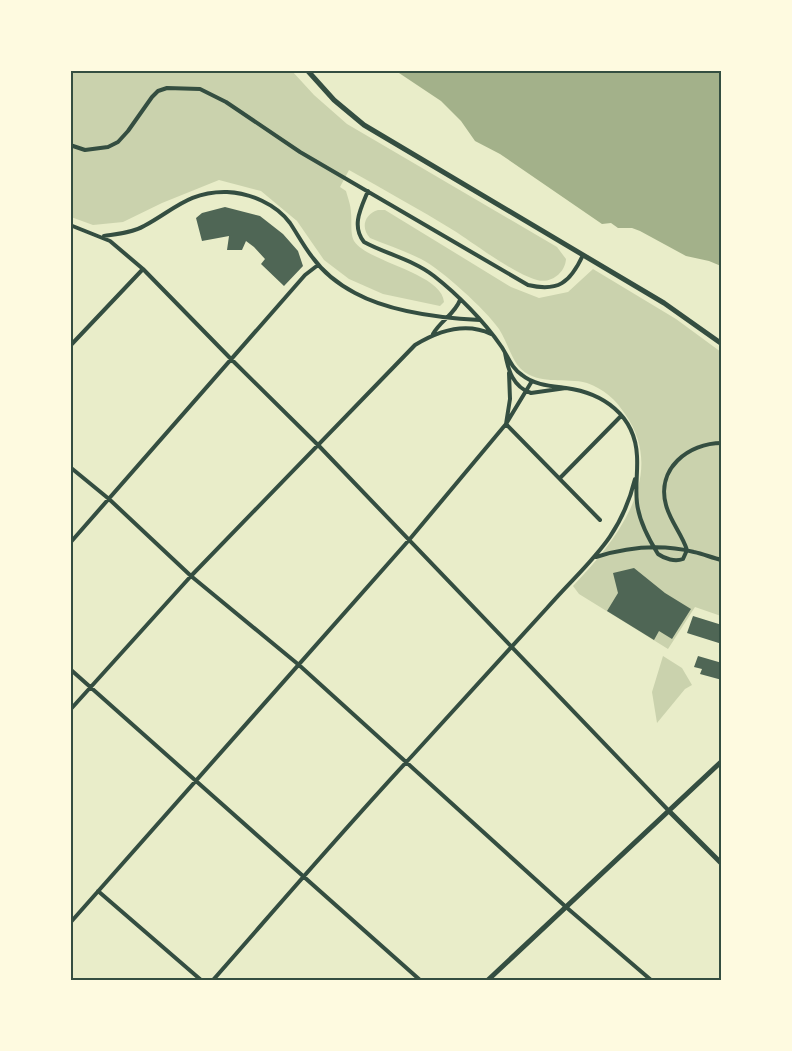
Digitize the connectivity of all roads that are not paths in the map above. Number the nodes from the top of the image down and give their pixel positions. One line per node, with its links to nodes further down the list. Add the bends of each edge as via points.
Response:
1 (307, 70): 6 (street, via 364,125)
2 (70, 145): 3 (street, via 85,150 108,147 128,131 158,91 200,89)
3 (368, 191): 6 (street, via 528,285 561,285 570,278); 9 (street, via 357,229 364,242 431,274)
4 (70, 225): 5 (street)
5 (102, 236): 7 (street, via 143,227 193,196 229,192 256,198 282,214); 8 (street)
6 (584, 254): 14 (street)
7 (318, 265): 10 (street, via 376,302); 17 (street)
8 (143, 269): 15 (street); 17 (street)
9 (460, 300): 10 (street); 11 (street)
10 (446, 318): 11 (street); 12 (street)
11 (480, 320): 13 (street)
12 (433, 334): 13 (street, via 475,328); 25 (street, via 415,345)
13 (491, 334): 16 (street)
14 (722, 344)
15 (70, 346)
16 (505, 353): 18 (street); 19 (street, via 515,369)
17 (231, 359): 25 (street); 29 (street)
18 (508, 369): 21 (street); 23 (street, via 510,399)
19 (532, 381): 20 (street); 21 (street)
20 (566, 388): 21 (street); 22 (street, via 590,392)
21 (525, 391): 23 (street)
22 (621, 416): 27 (street); 28 (street, via 636,443)
23 (506, 424): 27 (street); 31 (street)
24 (722, 443): 34 (street, via 710,443 686,453 675,461 665,480 665,504)
25 (319, 446): 31 (street); 37 (street)
26 (70, 467): 29 (street)
27 (560, 478): 30 (street)
28 (635, 479): 33 (street, via 640,517); 35 (street, via 631,498)
29 (109, 499): 32 (street); 37 (street)
30 (600, 520)
31 (409, 540): 38 (street); 39 (street)
32 (70, 543)
33 (654, 548): 34 (street); 34 (street, via 662,557 679,560); 35 (street, via 627,548)
34 (687, 550): 36 (street)
35 (596, 557): 38 (street)
36 (722, 560)
37 (191, 576): 39 (street); 41 (street)
38 (513, 646): 44 (street); 46 (street)
39 (299, 664): 44 (street); 45 (street)
40 (70, 669): 41 (street)
41 (91, 687): 42 (street); 45 (street)
42 (70, 710)
43 (722, 761): 46 (street)
44 (406, 762): 48 (street); 50 (street)
45 (197, 781): 48 (street); 49 (street)
46 (669, 811): 47 (street); 50 (street)
47 (722, 864)
48 (303, 878): 53 (street); 54 (street)
49 (98, 891): 51 (street); 52 (street)
50 (566, 907): 55 (street); 56 (street)
51 (70, 923)
52 (201, 981)
53 (213, 981)
54 (420, 981)
55 (488, 981)
56 (651, 981)

